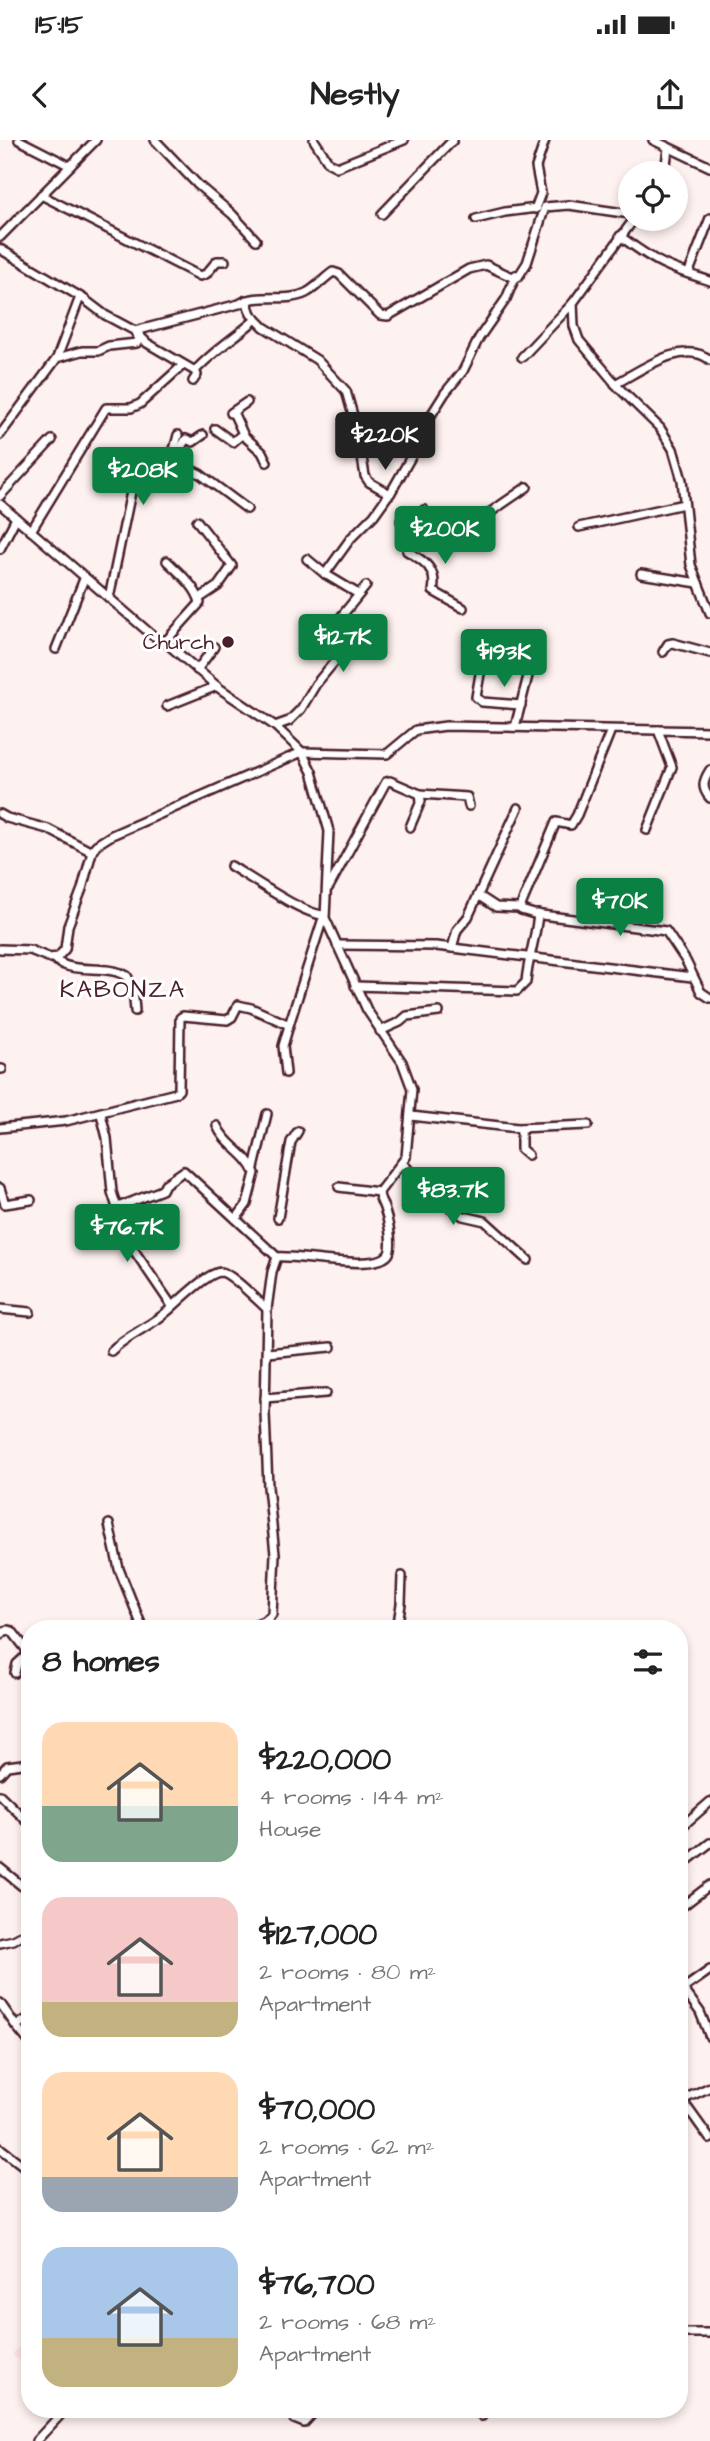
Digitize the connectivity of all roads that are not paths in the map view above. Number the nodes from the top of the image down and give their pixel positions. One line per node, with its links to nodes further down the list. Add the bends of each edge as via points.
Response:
1 (19, 140): 11 (street)
2 (96, 140): 11 (street)
3 (155, 140): 23 (street)
4 (314, 140): 5 (street, via 337,167)
5 (404, 140)
6 (453, 140): 17 (street)
7 (545, 140): 15 (street, via 536,167 541,193)
8 (653, 140): 9 (street)
9 (668, 148): 10 (street); 12 (street)
10 (666, 161)
11 (70, 166): 13 (street)
12 (710, 167)
13 (41, 195): 22 (street); 25 (street, via 200,276 217,261)
14 (545, 207): 15 (street); 16 (street, via 569,205); 27 (street, via 527,263 521,275)
15 (535, 209): 19 (street)
16 (618, 212)
17 (382, 214)
18 (710, 218): 26 (street)
19 (476, 219)
20 (624, 231): 21 (street)
21 (620, 236): 26 (street, via 670,267); 31 (street)
22 (0, 237)
23 (256, 240)
24 (0, 249): 29 (street)
25 (225, 261)
26 (689, 272): 28 (street)
27 (516, 275): 30 (street, via 485,265 475,267 385,316 335,272 304,294); 51 (street)
28 (710, 281)
29 (80, 297): 33 (street); 35 (street)
30 (246, 300): 32 (street); 33 (street)
31 (573, 303): 34 (street); 40 (street, via 579,340)
32 (256, 319): 38 (street); 51 (street, via 317,360 346,391 365,476)
33 (135, 331): 35 (street, via 137,342); 37 (street)
34 (522, 357)
35 (57, 359): 43 (street)
36 (710, 360): 40 (street, via 701,354 677,353)
37 (183, 365): 38 (street); 62 (street, via 140,404 106,408)
38 (195, 371): 39 (street)
39 (193, 381)
40 (615, 384): 54 (street, via 667,437 682,480)
41 (247, 401): 46 (street, via 232,413)
42 (215, 429): 46 (street, via 233,442)
43 (0, 435)
44 (178, 435): 48 (street)
45 (203, 435): 48 (street, via 193,442 186,439)
46 (244, 436): 49 (street)
47 (52, 440): 52 (street)
48 (169, 460): 55 (street, via 200,474); 72 (street, via 160,470 137,463)
49 (267, 461)
50 (527, 487): 60 (street)
51 (389, 494): 67 (street)
52 (0, 496)
53 (0, 504): 57 (street)
54 (684, 504): 61 (street); 70 (street, via 691,565)
55 (247, 509)
56 (424, 510): 59 (street, via 418,530)
57 (16, 519): 62 (street); 63 (street)
58 (197, 521): 73 (street, via 232,566 218,586)
59 (401, 521)
60 (468, 524)
61 (579, 527)
62 (31, 531): 69 (street)
63 (0, 549)
64 (407, 551): 75 (street, via 430,566 433,591)
65 (307, 559): 67 (street)
66 (167, 561): 73 (street)
67 (325, 574): 74 (street, via 355,589)
68 (641, 574): 70 (street)
69 (84, 579): 72 (street); 79 (street)
70 (698, 583): 76 (street)
71 (366, 586): 74 (street)
72 (109, 597): 77 (street)
73 (200, 598): 77 (street, via 199,605)
74 (354, 601): 88 (street, via 340,618 351,635 340,655 301,709)
75 (463, 608)
76 (710, 612)
77 (165, 642): 83 (street)
78 (214, 647): 83 (street)
79 (56, 649)
80 (663, 652): 81 (street, via 673,643)
81 (710, 653)
82 (531, 664): 86 (street)
83 (197, 670): 85 (street)
84 (480, 674): 86 (street, via 478,699)
85 (217, 686): 87 (street); 88 (street)
86 (521, 705): 89 (street)
87 (167, 706)
88 (275, 726): 93 (street)
89 (515, 727): 90 (street); 93 (street, via 426,727 387,754)
90 (611, 730): 91 (street); 106 (street, via 574,822 568,826 556,822)
91 (658, 730): 92 (street); 101 (street, via 672,767)
92 (710, 732)
93 (302, 752): 102 (street, via 112,835); 104 (street, via 329,831)
94 (710, 770): 96 (street, via 703,789)
95 (419, 794): 97 (street, via 467,797); 100 (street, via 421,801); 104 (street, via 386,782)
96 (710, 798)
97 (469, 806)
98 (518, 808): 105 (street)
99 (0, 814): 102 (street, via 48,829)
100 (410, 827)
101 (647, 830)
102 (92, 852): 113 (street, via 65,948)
103 (231, 866): 108 (street)
104 (327, 891): 108 (street)
105 (479, 896): 106 (street, via 496,907); 110 (street, via 457,930)
106 (520, 908): 107 (street)
107 (538, 914): 112 (street); 114 (street, via 666,931)
108 (324, 915): 109 (street); 119 (street)
109 (337, 945): 110 (street); 115 (street)
110 (452, 948): 112 (street)
111 (0, 949): 113 (street, via 30,950)
112 (528, 956): 114 (street); 115 (street, via 526,982 517,991)
113 (53, 958): 117 (street, via 62,965 127,976)
114 (692, 977): 116 (street)
115 (355, 986): 120 (street)
116 (710, 998)
117 (135, 1011)
118 (439, 1012): 120 (street, via 407,1016)
119 (290, 1022): 121 (street, via 283,1046); 122 (street, via 242,1005 236,1006 228,1020 183,1016 179,1090)
120 (380, 1031): 124 (street, via 409,1079)
121 (286, 1073)
122 (101, 1114): 127 (street); 137 (street)
123 (267, 1114): 132 (street)
124 (411, 1116): 128 (street); 131 (street)
125 (589, 1125): 128 (street)
126 (217, 1126): 132 (street)
127 (0, 1128)
128 (521, 1128): 130 (street, via 521,1149)
129 (298, 1131): 138 (street, via 291,1142)
130 (528, 1155)
131 (403, 1164): 135 (street); 141 (street, via 444,1203 463,1216 485,1221)
132 (254, 1168): 139 (street, via 247,1204)
133 (339, 1187): 135 (street)
134 (0, 1188): 136 (street, via 5,1204)
135 (379, 1192): 140 (street, via 391,1247 385,1259 355,1264)
136 (31, 1200)
137 (118, 1208): 139 (street, via 162,1190 184,1171); 142 (street, via 131,1246)
138 (278, 1218)
139 (236, 1219): 140 (street)
140 (277, 1257): 144 (street)
141 (528, 1260)
142 (172, 1306): 144 (street, via 215,1273 223,1272); 147 (street)
143 (0, 1309): 145 (street)
144 (267, 1309): 148 (street)
145 (30, 1312)
146 (331, 1347): 148 (street)
147 (111, 1351)
148 (267, 1353): 150 (street)
149 (326, 1393): 150 (street)
150 (265, 1398): 154 (street, via 275,1553)
151 (109, 1524): 153 (street, via 119,1569)
152 (402, 1576): 155 (street)
153 (139, 1620)
154 (268, 1620)
155 (398, 1620)
156 (0, 1635): 157 (street, via 12,1631)
157 (21, 1643)
158 (21, 1661): 159 (street)
159 (16, 1673)
160 (0, 1760): 162 (street)
161 (21, 1765): 162 (street)
162 (7, 1767): 163 (street)
163 (0, 1774)
164 (0, 1795): 166 (street)
165 (710, 1802): 167 (street)
166 (21, 1815)
167 (688, 1821)
168 (710, 1843): 169 (street)
169 (688, 1860)
170 (0, 1868): 171 (street)
171 (21, 1885)
172 (710, 1885): 173 (street)
173 (688, 1902)
174 (21, 1936): 175 (street)
175 (0, 1943)
176 (710, 1970): 177 (street)
177 (688, 1982)
178 (688, 1996): 183 (street)
179 (0, 2003): 181 (street)
180 (21, 2023): 181 (street)
181 (16, 2026): 182 (street)
182 (21, 2032)
183 (710, 2037)
184 (710, 2087): 185 (street)
185 (688, 2097)
186 (688, 2111): 187 (street)
187 (710, 2139)
188 (0, 2148): 189 (street)
189 (21, 2164)
190 (688, 2333): 191 (street)
191 (710, 2333)
192 (58, 2418): 195 (street)
193 (309, 2418): 194 (street, via 304,2423)
194 (294, 2419)
195 (36, 2441)

